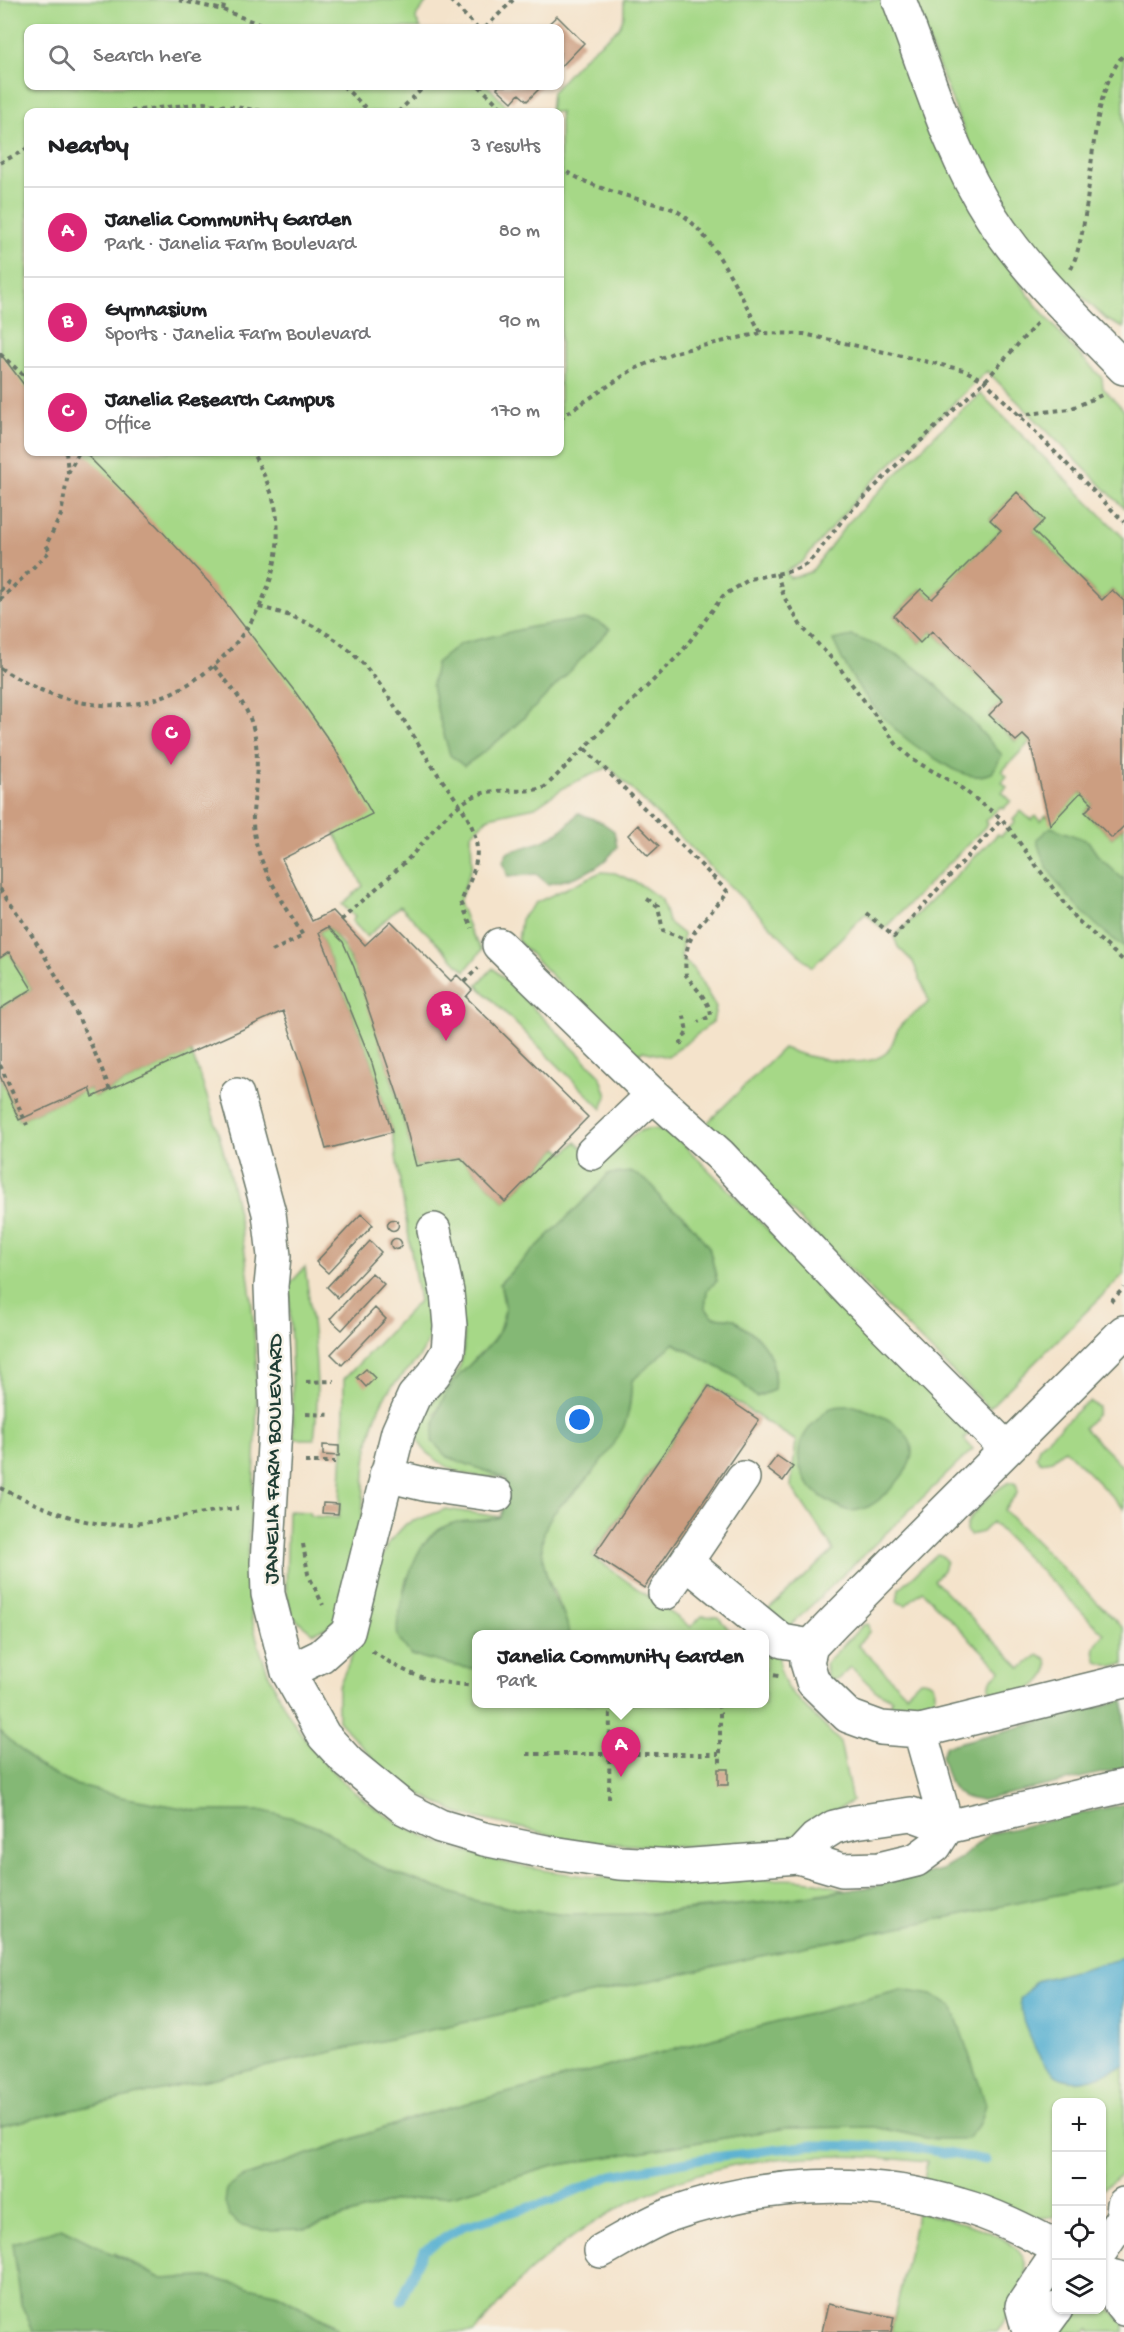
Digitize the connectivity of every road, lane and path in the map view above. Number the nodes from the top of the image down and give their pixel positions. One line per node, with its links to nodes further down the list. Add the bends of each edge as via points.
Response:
1 (178, 0): 6 (path)
2 (225, 0): 6 (path)
3 (450, 0): 8 (path)
4 (513, 0): 9 (path)
5 (899, 0): 22 (street, via 970,180 1011,246)
6 (223, 10): 7 (path)
7 (259, 24)
8 (473, 24)
9 (489, 24)
10 (1124, 54): 22 (path, via 1104,92 1074,263)
11 (347, 90): 16 (path)
12 (421, 90): 17 (path)
13 (483, 90): 18 (path)
14 (163, 108): 15 (path, via 204,104)
15 (238, 108)
16 (365, 108)
17 (402, 108)
18 (502, 108)
19 (24, 150): 20 (path)
20 (0, 163)
21 (564, 170): 23 (path, via 605,189 673,209 689,220 706,239)
22 (1058, 299): 25 (street); 27 (path)
23 (762, 333): 27 (path, via 804,334 963,370); 28 (path, via 675,352 642,366)
24 (0, 354): 26 (path)
25 (1120, 370): 29 (path, via 1094,401 1070,409)
26 (24, 375)
27 (985, 381): 29 (path); 35 (path, via 860,502 815,556 805,565)
28 (564, 415)
29 (1019, 415): 34 (path)
30 (66, 456): 33 (path)
31 (77, 456): 33 (path)
32 (254, 456): 39 (path, via 275,505 278,536 273,569)
33 (68, 473): 38 (path, via 61,515 46,545 50,551)
34 (1124, 522)
35 (777, 573): 42 (path, via 750,579 723,596 681,653); 44 (path, via 784,597 801,626 836,663 898,746)
36 (12, 578): 37 (path)
37 (0, 591)
38 (0, 600)
39 (259, 607): 40 (path); 43 (path, via 302,619 352,650 384,689)
40 (214, 666): 41 (path, via 181,687 117,705 63,699); 52 (path, via 252,718 257,761 253,832 266,870 303,936)
41 (0, 668)
42 (585, 749): 43 (path, via 545,787 530,792 506,789 479,794); 50 (path, via 728,892)
43 (458, 805): 45 (path); 49 (path, via 403,864)
44 (1002, 819): 48 (path, via 894,937); 53 (path, via 1075,918)
45 (467, 820)
46 (0, 888): 58 (path, via 57,978)
47 (647, 899): 50 (path, via 658,906 663,931)
48 (866, 913)
49 (341, 920)
50 (688, 940): 55 (path, via 686,975 712,1013)
51 (499, 945): 60 (street)
52 (270, 952)
53 (1124, 961)
54 (683, 1011): 56 (path, via 687,1032)
55 (699, 1022)
56 (680, 1045)
57 (0, 1065): 61 (path)
58 (110, 1090)
59 (237, 1095): 80 (street, JANELIA FARM BOULEVARD, via 268,1213 274,1256 271,1286 276,1412 268,1594)
60 (653, 1095): 62 (street); 69 (street, via 720,1155)
61 (27, 1125)
62 (592, 1153)
63 (434, 1230): 72 (street, via 447,1292 448,1351 414,1396 398,1432)
64 (1124, 1332): 69 (street)
65 (334, 1381): 66 (path)
66 (306, 1382)
67 (306, 1414): 68 (path)
68 (333, 1414)
69 (1007, 1449): 79 (street)
70 (304, 1461): 71 (path)
71 (335, 1462)
72 (386, 1475): 74 (street); 80 (street, via 348,1632 321,1656)
73 (743, 1478): 75 (street)
74 (497, 1495)
75 (687, 1563): 76 (street); 78 (street)
76 (665, 1593)
77 (769, 1630): 79 (street, via 782,1641)
78 (769, 1630)
79 (812, 1647): 84 (street, via 807,1662 813,1682 848,1716 881,1728)
80 (288, 1672): 92 (street, JANELIA FARM BOULEVARD, via 324,1736 349,1762 404,1808 440,1826 525,1848 619,1863 680,1866)
81 (1124, 1681): 84 (street)
82 (610, 1708): 87 (path)
83 (718, 1708): 86 (path)
84 (920, 1731): 91 (street)
85 (528, 1754): 87 (path)
86 (720, 1754): 87 (path); 88 (path)
87 (608, 1755): 90 (path)
88 (720, 1766)
89 (1124, 1786): 91 (street)
90 (609, 1799)
91 (947, 1827): 92 (street, via 911,1814 872,1819 834,1827); 92 (street, JANELIA FARM BOULEVARD, via 935,1846 916,1860 879,1869 843,1870)
92 (798, 1857)
93 (1124, 2194): 94 (street)
94 (1106, 2199)
95 (1124, 2204): 99 (street)
96 (1052, 2245): 97 (street, via 961,2205 864,2187 818,2185 763,2190 716,2201 667,2216)
97 (600, 2251)
98 (1053, 2260): 102 (street, via 1022,2306)
99 (1109, 2269): 100 (street)
100 (1124, 2309)
101 (1052, 2314): 102 (street, via 1045,2324)
102 (1025, 2328)

